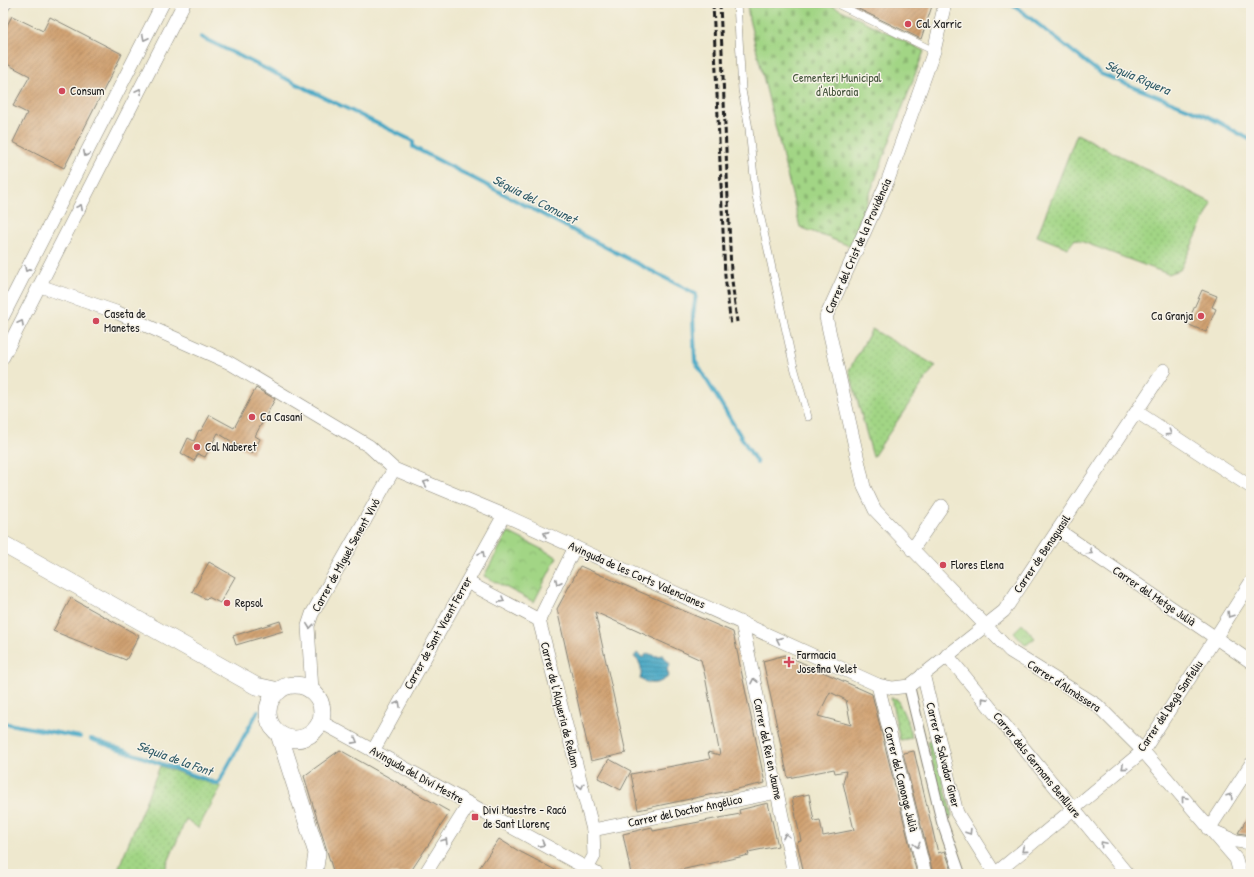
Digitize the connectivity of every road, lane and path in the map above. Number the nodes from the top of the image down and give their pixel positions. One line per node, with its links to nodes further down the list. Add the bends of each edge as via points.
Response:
1 (5, 3): 7 (street)
2 (163, 3): 10 (street, one-way to 10)
3 (184, 3): 9 (street, one-way to 3)
4 (738, 3): 14 (lane, via 742,90 756,196)
5 (835, 3): 8 (lane)
6 (945, 3): 8 (street, Carrer del Crist de la Providència)
7 (3, 6)
8 (934, 51): 22 (street, Carrer del Crist de la Providència, via 888,180 826,317 864,487 875,510)
9 (40, 286): 11 (street, one-way to 9); 15 (street, via 116,312 228,362 370,446)
10 (3, 316)
11 (3, 358)
12 (1164, 370): 13 (street, Carrer de Benaguasil)
13 (1137, 412): 16 (street, one-way to 16); 19 (street, Carrer de Benaguasil)
14 (808, 417)
15 (394, 469): 18 (street, Avinguda de les Corts Valencianes, one-way to 15); 36 (street, Carrer de Miguel Senent Vivó, one-way to 36, via 312,614 308,626)
16 (1251, 487)
17 (942, 506): 22 (street)
18 (504, 515): 21 (street, Avinguda de les Corts Valencianes, one-way to 18); 23 (street, Carrer de Sant Vicent Ferrer, one-way to 18)
19 (1058, 530): 27 (street, Carrer de Benaguasil, via 1004,611); 28 (street, Carrer del Metge Julià, one-way to 28)
20 (3, 544): 33 (street)
21 (575, 547): 25 (street, one-way to 25); 26 (street, Avinguda de les Corts Valencianes)
22 (912, 550): 27 (street, Carrer d'Almàssera)
23 (467, 582): 25 (street, one-way to 25); 41 (street, Carrer de Sant Vicent Ferrer, one-way to 23)
24 (1251, 582): 28 (street, Carrer del Degà Sanfeliu, one-way to 28)
25 (539, 620): 49 (street, Carrer de l'Alqueria de Rellam, one-way to 49)
26 (742, 623): 32 (street, Avinguda de les Corts Valencianes, one-way to 26); 45 (street, Carrer del Rei en Jaume, one-way to 26)
27 (984, 626): 29 (street, Carrer de Benaguasil); 42 (street, Carrer d'Almàssera, via 1010,652 1097,705)
28 (1216, 638): 30 (street, Carrer del Metge Julià); 42 (street, Carrer del Degà Sanfeliu)
29 (947, 655): 31 (street, Carrer de Benaguasil); 47 (street, Carrer dels Germans Benlliure, one-way to 29)
30 (1251, 662)
31 (923, 674): 34 (street, Carrer de Benaguasil); 57 (street, Carrer de Salvador Giner, one-way to 57, via 957,813)
32 (878, 685): 34 (street, via 893,688); 55 (street, Carrer del Canonge Julià, one-way to 55)
33 (256, 686): 35 (street); 37 (street)
34 (909, 686): 56 (street, via 942,822)
35 (279, 691): 36 (street, via 296,686); 37 (street)
36 (312, 691): 38 (street, via 322,709)
37 (269, 708): 39 (street, via 270,722)
38 (320, 722): 40 (street, via 313,733); 41 (street, Avinguda del Diví Mestre, one-way to 41)
39 (279, 734): 40 (street); 43 (street)
40 (298, 739): 43 (street)
41 (373, 751): 46 (street, Avinguda del Diví Mestre)
42 (1143, 751): 47 (street, Carrer del Degà Sanfeliu, one-way to 47); 48 (street, Carrer d'Almàssera, one-way to 42)
43 (289, 760): 52 (street, via 316,853)
44 (1251, 764): 48 (street, one-way to 44)
45 (777, 792): 49 (street, Carrer del Doctor Angélico); 54 (street, Carrer del Rei en Jaume, one-way to 45)
46 (469, 804): 51 (street, Avinguda del Diví Mestre, one-way to 51); 53 (street, one-way to 46)
47 (1073, 809): 57 (street, Carrer del Degà Sanfeliu, one-way to 57); 58 (street, Carrer dels Germans Benlliure, one-way to 47)
48 (1209, 829): 50 (street, via 1236,841); 59 (street, Carrer d'Almàssera, via 1236,859)
49 (593, 830): 51 (street, Carrer de l'Alqueria de Rellam, via 594,856)
50 (1251, 843)
51 (589, 872)
52 (314, 874)
53 (424, 874)
54 (794, 874)
55 (924, 874)
56 (960, 874)
57 (995, 874)
58 (1127, 874)
59 (1240, 874)

